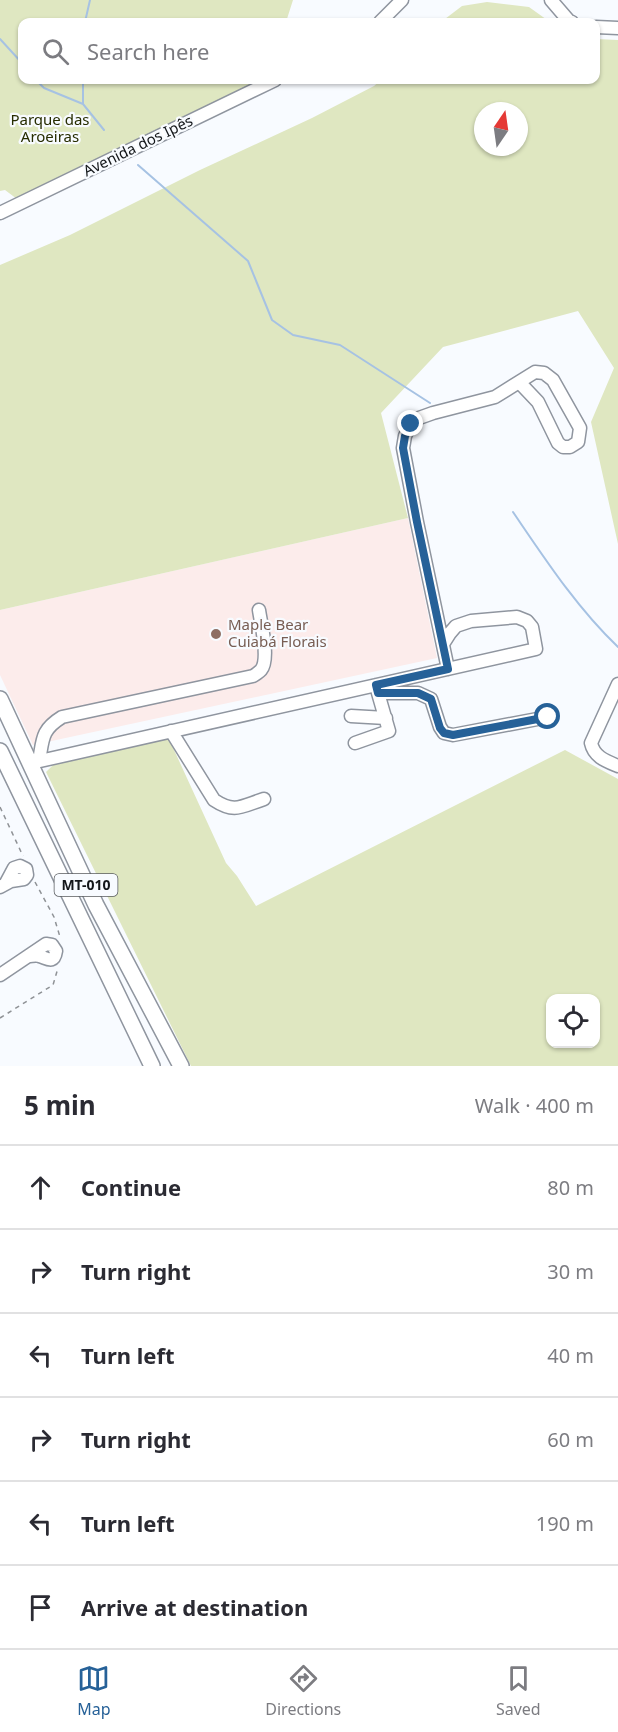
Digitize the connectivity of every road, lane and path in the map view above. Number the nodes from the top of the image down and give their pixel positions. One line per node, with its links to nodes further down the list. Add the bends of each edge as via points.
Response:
1 (402, 0): 3 (street)
2 (551, 0): 4 (street)
3 (384, 18)
4 (566, 18)
5 (600, 27): 6 (street)
6 (618, 28)
7 (267, 84): 8 (street, Avenida dos Ipês)
8 (0, 213)
9 (519, 382): 9 (street, via 535,372 553,380 580,428 578,442 570,447 558,443 538,402); 11 (street, via 495,397 419,418 405,436 403,448)
10 (259, 610): 22 (street, via 265,663 261,671 253,676 62,717 50,724)
11 (443, 644): 12 (street); 12 (street, via 456,626 471,621 517,617 532,627 536,650)
12 (448, 669): 14 (street)
13 (618, 686): 23 (street, via 591,743 602,759)
14 (377, 689): 17 (street, via 418,693 431,699 440,728 453,735); 18 (street); 19 (street)
15 (0, 699): 22 (main road, MT-010)
16 (351, 716): 18 (street)
17 (548, 717)
18 (386, 718): 20 (street, via 389,730)
19 (171, 731): 22 (street); 24 (street, via 214,800 234,809)
20 (355, 743)
21 (0, 751): 33 (main road, MT-010)
22 (35, 761): 34 (main road, MT-010, via 96,905)
23 (618, 766)
24 (264, 799)
25 (0, 807): 26 (path)
26 (26, 863)
27 (35, 881): 28 (path)
28 (60, 938)
29 (29, 956): 31 (street)
30 (59, 964): 32 (path, via 53,985)
31 (0, 975)
32 (0, 1018)
33 (152, 1066)
34 (181, 1066)

